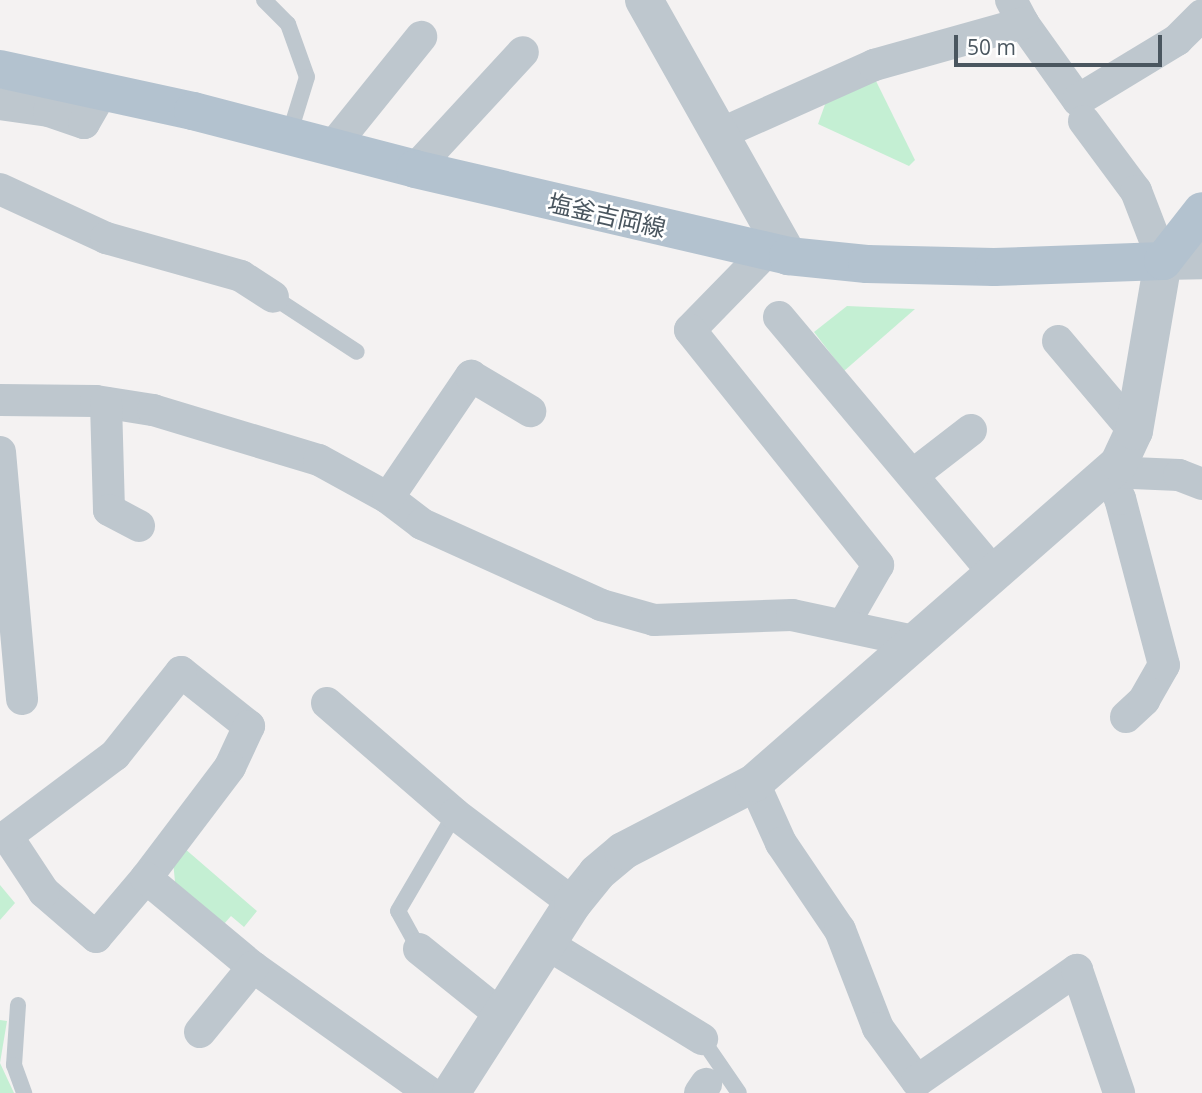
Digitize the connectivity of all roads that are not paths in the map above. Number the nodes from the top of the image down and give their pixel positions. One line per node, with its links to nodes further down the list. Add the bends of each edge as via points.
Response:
1 (264, 0): 12 (lane, via 288,24 307,77)
2 (644, 0): 11 (street)
3 (1017, 12): 4 (street, via 1078,100 1177,40); 11 (street, via 874,65)
4 (1202, 15)
5 (421, 37): 13 (street)
6 (523, 52): 14 (street)
7 (0, 69): 8 (main road, 塩釜吉岡線)
8 (103, 90): 9 (street, via 84,123 49,111); 12 (main road, 塩釜吉岡線)
9 (0, 104)
10 (1084, 121): 19 (street, via 1136,191)
11 (722, 133): 17 (street)
12 (289, 135): 13 (main road, 塩釜吉岡線)
13 (334, 145): 14 (main road, 塩釜吉岡線)
14 (415, 169): 17 (main road, 塩釜吉岡線)
15 (0, 189): 20 (street, via 106,238 241,276)
16 (1202, 211): 19 (main road)
17 (778, 254): 19 (main road, 塩釜吉岡線, via 867,264 994,267); 36 (street, via 690,330 878,565)
18 (1202, 260): 19 (street)
19 (1163, 261): 28 (street)
20 (273, 297): 23 (lane)
21 (779, 317): 31 (street)
22 (1058, 341): 28 (street)
23 (357, 352)
24 (0, 400): 25 (street)
25 (106, 403): 33 (street, via 153,410 318,460); 34 (street, via 109,510)
26 (530, 411): 33 (street, via 471,376)
27 (971, 430): 31 (street)
28 (1134, 430): 30 (street)
29 (0, 452): 38 (street)
30 (1109, 472): 32 (street, via 1179,475); 35 (street); 40 (street, via 1164,665 1144,700)
31 (914, 474): 35 (street)
32 (1202, 484)
33 (388, 498): 36 (street, via 422,524 601,605 654,620 770,614)
34 (139, 526)
35 (993, 572): 37 (street)
36 (844, 624): 37 (street)
37 (913, 641): 41 (street)
38 (22, 699)
39 (327, 703): 42 (street)
40 (1126, 717)
41 (754, 783): 44 (street, via 623,851); 56 (street, via 781,843 840,930 878,1028 917,1082 1077,970)
42 (455, 814): 44 (street); 46 (lane, via 398,911)
43 (146, 878): 43 (street, via 96,937 44,892 7,836 114,755 181,672 250,726 230,766); 47 (street)
44 (573, 903): 45 (street)
45 (547, 944): 49 (street); 51 (street)
46 (419, 949): 49 (street)
47 (253, 967): 50 (street); 53 (street)
48 (18, 1006): 52 (lane, via 14,1065)
49 (501, 1015): 54 (street)
50 (200, 1032)
51 (702, 1039): 55 (lane)
52 (24, 1093)
53 (430, 1093)
54 (451, 1093)
55 (739, 1093)
56 (1119, 1093)

